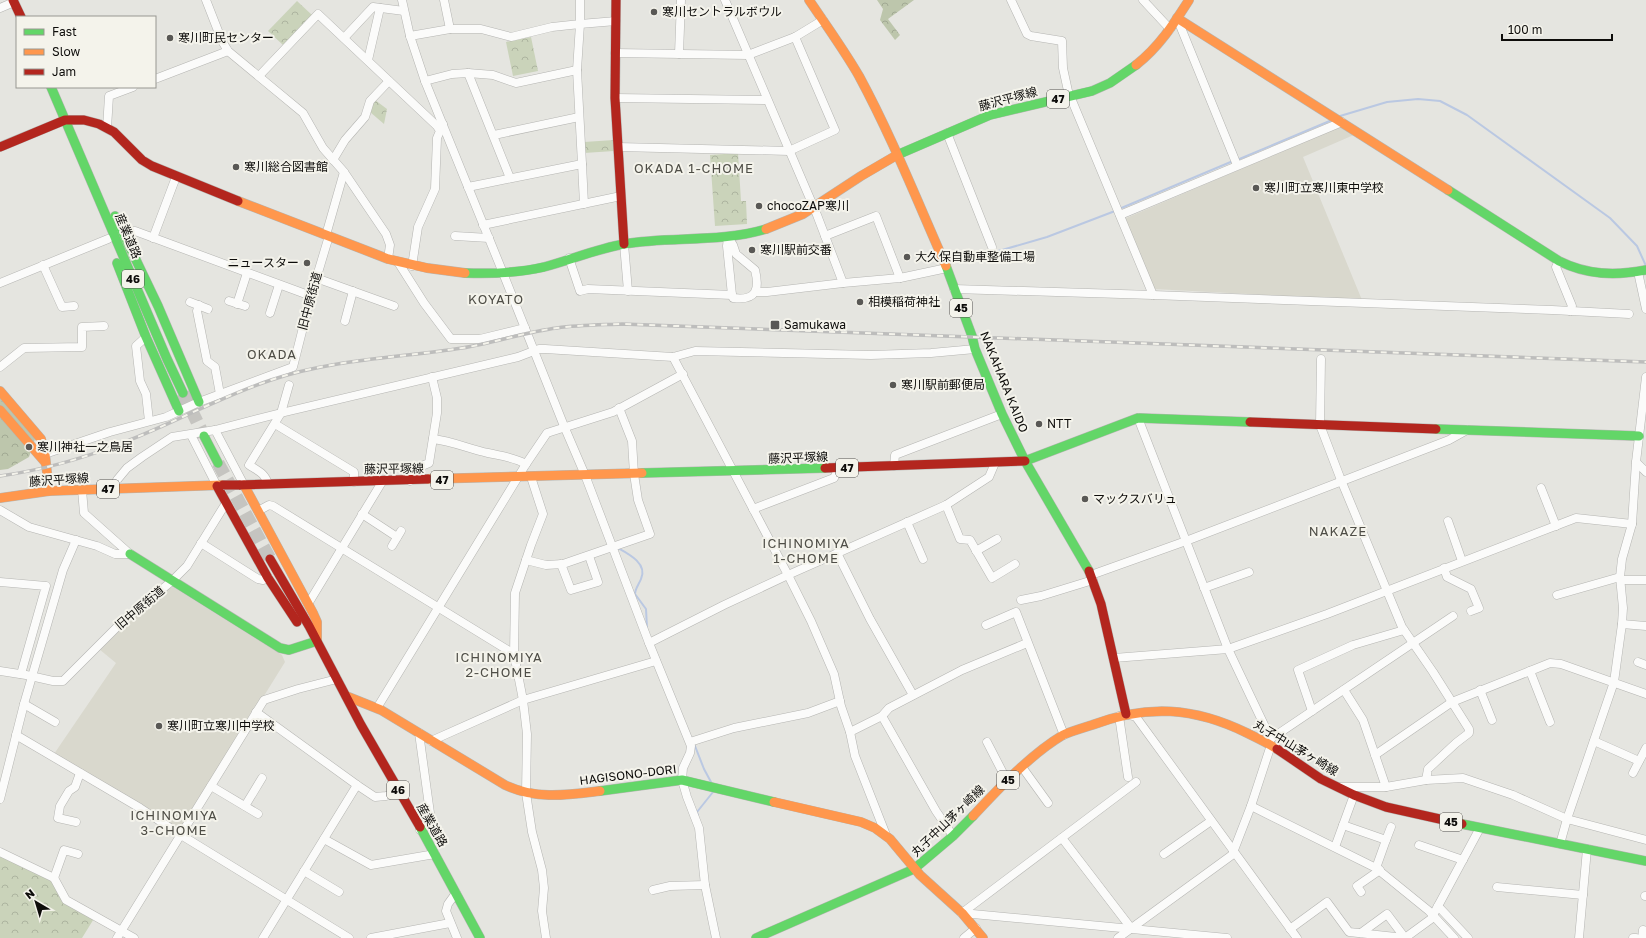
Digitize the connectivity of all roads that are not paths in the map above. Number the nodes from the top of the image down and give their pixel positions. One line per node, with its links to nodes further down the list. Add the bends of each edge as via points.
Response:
1 (206, 0): 26 (street)
2 (402, 0): 15 (street)
3 (444, 0): 21 (street)
4 (580, 0): 20 (street)
5 (616, 0): 19 (main road)
6 (681, 0): 28 (street)
7 (725, 0): 29 (street)
8 (809, 0): 18 (main road, NAKAHARA KAIDO / 45)
9 (1011, 0): 39 (street, via 1027,34 1062,41 1063,68)
10 (1143, 0): 22 (street)
11 (1189, 0): 17 (main road, 藤沢平塚線 / 47)
12 (16, 1): 13 (street); 16 (main road)
13 (0, 8)
14 (380, 8): 15 (street); 25 (street, via 373,7); 30 (street)
15 (404, 11): 23 (street)
16 (21, 16)
17 (1177, 18): 22 (main road, 藤沢平塚線 / 47); 44 (main road); 55 (street)
18 (822, 20): 24 (street); 52 (main road, NAKAHARA KAIDO / 45, via 859,77)
19 (616, 21): 20 (street); 27 (main road)
20 (580, 24): 21 (street, via 552,27 511,37 481,29); 31 (street)
21 (450, 29): 23 (street)
22 (1170, 29): 39 (main road, 藤沢平塚線 / 47, via 1151,53 1131,69 1092,91)
23 (410, 36): 36 (street)
24 (795, 37): 29 (street); 51 (street, via 835,130)
25 (344, 38): 30 (street); 33 (street, via 318,14)
26 (228, 51): 33 (street); 34 (street)
27 (615, 53): 28 (street); 40 (main road)
28 (679, 54): 29 (street)
29 (748, 56): 41 (street)
30 (368, 60): 35 (street)
31 (578, 70): 32 (street, via 516,83); 42 (street)
32 (468, 72): 36 (street); 48 (street)
33 (259, 76): 53 (street, via 303,113 323,148)
34 (156, 78)
35 (389, 81): 45 (street); 53 (street, via 370,101 365,117 345,140)
36 (425, 81): 45 (street)
37 (51, 88): 43 (main road, 産業道路 / 46)
38 (130, 88): 46 (street, via 109,96)
39 (1071, 96): 47 (main road, 藤沢平塚線 / 47, via 990,115); 65 (street)
40 (614, 98): 41 (street); 50 (main road)
41 (767, 100): 51 (street)
42 (579, 117): 48 (street); 54 (street)
43 (66, 120): 46 (main road, 藤沢平塚線, via 84,119); 49 (main road); 56 (main road, 産業道路 / 46)
44 (1342, 122): 55 (street); 79 (main road)
45 (440, 125): 60 (street); 82 (street, via 435,190 418,227)
46 (107, 128): 58 (main road, 藤沢平塚線, via 126,142 143,160 161,172)
47 (947, 133): 52 (main road, 藤沢平塚線 / 47); 76 (street)
48 (494, 135): 59 (street)
49 (0, 147)
50 (618, 147): 51 (street); 61 (main road)
51 (789, 151): 64 (street)
52 (897, 155): 64 (main road, 藤沢平塚線, via 868,171); 83 (main road, NAKAHARA KAIDO / 45)
53 (334, 160): 57 (street)
54 (582, 164): 59 (street); 63 (street)
55 (1237, 165): 65 (street)
56 (88, 172): 62 (main road, 産業道路 / 46); 67 (main road)
57 (344, 172): 68 (street, 旧中原街道); 78 (street, via 386,234 390,244)
58 (176, 177): 68 (main road, 藤沢平塚線); 72 (street)
59 (510, 178): 60 (street)
60 (468, 187): 66 (street)
61 (621, 196): 63 (street); 75 (main road)
62 (99, 199): 74 (main road, via 98,211); 123 (main road, 産業道路 / 46)
63 (584, 204): 66 (street)
64 (814, 209): 70 (street); 71 (main road, 藤沢平塚線, via 760,231)
65 (1118, 210): 97 (street)
66 (483, 224): 73 (street)
67 (123, 232): 72 (street, via 135,231); 125 (main road)
68 (327, 235): 78 (main road, 藤沢平塚線); 87 (street, 旧中原街道)
69 (455, 236): 73 (street)
70 (825, 236): 88 (street, via 876,216); 90 (street)
71 (728, 237): 75 (main road, 藤沢平塚線); 95 (street, via 734,245 736,254 755,270 758,284); 96 (street)
72 (153, 238): 86 (street)
73 (489, 238): 85 (street)
74 (108, 239): 81 (street); 112 (main road)
75 (624, 244): 77 (main road, 藤沢平塚線); 94 (street)
76 (992, 247)
77 (569, 258): 85 (main road, 藤沢平塚線, via 518,272); 94 (street, via 580,291)
78 (388, 259): 80 (main road, 藤沢平塚線)
79 (1559, 261): 84 (main road, via 1579,270 1600,274); 106 (street, via 1556,267 1572,306)
80 (398, 262): 82 (main road, 藤沢平塚線); 111 (street, via 451,339 480,339)
81 (43, 265): 89 (street); 102 (street, via 62,307)
82 (412, 266): 85 (main road, 藤沢平塚線, via 447,272)
83 (947, 268): 88 (street); 92 (main road, NAKAHARA KAIDO / 45)
84 (1642, 271): 105 (street)
85 (504, 272): 111 (street)
86 (247, 273): 91 (street); 99 (street, via 241,305)
87 (316, 278): 93 (street); 98 (street, 旧中原街道)
88 (900, 278): 90 (street)
89 (0, 283)
90 (843, 283): 95 (street)
91 (279, 285): 98 (street); 107 (street)
92 (954, 289): 97 (street); 113 (main road, NAKAHARA KAIDO / 45)
93 (353, 291): 103 (street); 109 (street)
94 (628, 291): 96 (street)
95 (756, 292): 96 (street, via 747,297 733,298)
96 (732, 295)
97 (1153, 295): 106 (street)
98 (311, 296): 124 (street, 旧中原街道, via 293,367)
99 (228, 301)
100 (190, 302): 101 (street)
101 (199, 305): 104 (street); 124 (street, via 197,329 209,349 207,361 215,367)
102 (74, 306)
103 (394, 306)
104 (208, 309)
105 (1646, 309)
106 (1570, 311): 108 (street)
107 (270, 313)
108 (1629, 314)
109 (345, 321)
110 (104, 326): 117 (street, via 82,327 82,347 24,348)
111 (525, 328): 114 (street)
112 (146, 337): 128 (main road); 132 (street, via 136,346 140,381 146,394)
113 (975, 349): 115 (street, via 871,355 695,351); 130 (main road, NAKAHARA KAIDO / 45)
114 (534, 351): 115 (street, via 545,349); 119 (street); 135 (street)
115 (674, 357): 118 (street)
116 (1322, 359): 134 (street)
117 (0, 367)
118 (683, 374): 126 (street); 152 (street)
119 (432, 377): 129 (street); 141 (street, via 437,398)
120 (1646, 377): 140 (street)
121 (289, 384): 129 (street)
122 (0, 391): 142 (main road)
123 (183, 393)
124 (220, 394): 125 (street)
125 (199, 402): 128 (street)
126 (619, 408): 135 (street); 154 (street, via 632,441)
127 (0, 410): 143 (main road)
128 (179, 411): 132 (street)
129 (281, 413): 133 (street); 136 (street)
130 (1002, 414): 145 (main road, NAKAHARA KAIDO / 45); 150 (street, via 895,455)
131 (1138, 418): 134 (main road); 145 (main road, 藤沢平塚線); 182 (street)
132 (149, 421): 144 (street)
133 (275, 424): 160 (street, via 354,472); 162 (street, via 249,465 263,474)
134 (1320, 425): 137 (main road); 158 (street)
135 (564, 426): 149 (street, via 547,432); 155 (street)
136 (215, 430): 138 (street); 164 (street)
137 (1467, 430): 140 (main road); 158 (street, via 1449,440)
138 (191, 435): 163 (street); 166 (street, via 172,437 142,457 127,468 117,480)
139 (204, 436): 146 (main road)
140 (1639, 436): 147 (street)
141 (433, 439): 149 (street, via 507,456); 159 (street, via 429,463 412,470)
142 (42, 443): 143 (main road, via 39,449); 144 (main road)
143 (34, 450): 144 (main road)
144 (45, 458): 168 (main road)
145 (1025, 461): 148 (main road, 藤沢平塚線 / 47); 201 (main road, NAKAHARA KAIDO / 45)
146 (218, 462)
147 (1636, 462): 153 (street); 178 (street)
148 (995, 463): 150 (main road, 藤沢平塚線 / 47); 171 (street, via 989,477)
149 (526, 464): 156 (street)
150 (894, 466): 151 (main road, 藤沢平塚線 / 47)
151 (840, 468): 152 (main road, 藤沢平塚線 / 47); 172 (street, via 834,478)
152 (734, 472): 154 (main road, 藤沢平塚線 / 47); 172 (street)
153 (1646, 472)
154 (637, 473): 155 (main road, 藤沢平塚線 / 47); 185 (street, via 638,500 650,534)
155 (585, 475): 157 (main road, 藤沢平塚線 / 47); 185 (street)
156 (518, 477): 157 (main road, 藤沢平塚線 / 47); 159 (main road, 藤沢平塚線 / 47); 217 (street)
157 (531, 477): 193 (street, via 543,514)
158 (1341, 480): 182 (street); 212 (street)
159 (410, 481): 161 (main road, 藤沢平塚線 / 47)
160 (354, 482): 161 (main road, 藤沢平塚線 / 47); 162 (main road, 藤沢平塚線 / 47)
161 (382, 482): 175 (street)
162 (268, 484): 164 (main road, 藤沢平塚線 / 47)
163 (220, 485): 164 (main road, 47, bridge); 166 (main road, 藤沢平塚線 / 47); 170 (main road)
164 (241, 485): 174 (main road)
165 (1541, 488): 179 (street)
166 (115, 489): 167 (main road, 藤沢平塚線 / 47)
167 (82, 490): 168 (main road, 藤沢平塚線 / 47); 189 (street, via 84,513)
168 (49, 491): 169 (main road, 藤沢平塚線 / 47)
169 (0, 498)
170 (226, 503): 183 (street, 旧中原街道); 202 (main road)
171 (946, 505): 177 (street); 187 (street, via 960,539 970,540)
172 (753, 509): 199 (street)
173 (0, 510): 181 (street, via 29,527)
174 (258, 511): 186 (street, via 269,505 273,506); 216 (main road)
175 (362, 514): 184 (street, via 399,534); 186 (street)
176 (1448, 521): 194 (street)
177 (907, 522): 188 (street); 191 (street)
178 (1632, 524): 179 (street, via 1576,518); 203 (street, via 1622,559)
179 (1556, 526): 194 (street)
180 (997, 539): 187 (street)
181 (76, 540): 189 (street, via 114,554); 235 (street, via 63,570)
182 (1186, 541): 201 (street); 210 (street)
183 (201, 543): 202 (street, via 258,579); 205 (street, 旧中原街道, via 187,566)
184 (392, 546)
185 (615, 547): 190 (street); 225 (street)
186 (342, 549): 216 (street); 217 (street)
187 (976, 551): 196 (street, via 992,578)
188 (837, 553): 199 (street); 241 (street)
189 (130, 554): 205 (main road)
190 (589, 556): 195 (street); 195 (street, via 598,582 571,590)
191 (923, 558)
192 (270, 559): 224 (main road, 46)
193 (526, 560): 195 (street, via 546,565); 229 (street, via 515,593)
194 (1462, 561): 197 (street)
195 (561, 564)
196 (1015, 564)
197 (1444, 568): 209 (street, via 1447,577); 212 (street)
198 (1249, 572): 210 (street)
199 (788, 575): 225 (street); 244 (street, via 834,674)
200 (1588, 576): 208 (street)
201 (1092, 577): 215 (street, via 1062,593 1041,596); 230 (main road, NAKAHARA KAIDO / 45)
202 (268, 578): 224 (main road, via 303,630)
203 (1620, 579): 204 (street); 208 (street); 220 (street)
204 (1646, 580)
205 (172, 581): 224 (main road, via 280,648 289,650); 235 (street, 旧中原街道, via 122,622 63,681)
206 (1571, 581): 211 (street)
207 (0, 582): 234 (street, via 46,586)
208 (1589, 585): 211 (street)
209 (1465, 586): 213 (street); 218 (street, via 1471,589 1479,608)
210 (1204, 588): 228 (street)
211 (1574, 589): 214 (street)
212 (1385, 590): 223 (street); 228 (street)
213 (1460, 594)
214 (1557, 595)
215 (1027, 602)
216 (308, 604): 224 (main road, via 317,622)
217 (437, 608): 229 (street); 247 (street)
218 (1471, 611)
219 (1453, 616): 227 (street)
220 (1622, 624): 222 (street); 237 (street)
221 (986, 625): 226 (street, via 993,617 1016,612)
222 (1646, 626)
223 (1404, 630): 227 (street); 248 (street, via 1353,645 1298,670)
224 (317, 641): 236 (main road, 産業道路 / 46)
225 (649, 643): 231 (street)
226 (1027, 643): 241 (street, via 962,670); 258 (street)
227 (1413, 644): 238 (street); 245 (street)
228 (1228, 649): 230 (street); 263 (street, via 1267,731)
229 (514, 654): 243 (street)
230 (1114, 658): 250 (main road, NAKAHARA KAIDO / 45)
231 (656, 661): 243 (street); 261 (street)
232 (1530, 671): 237 (street, via 1555,663); 239 (street); 254 (street)
233 (0, 672): 234 (street)
234 (21, 674): 235 (street)
235 (32, 676): 246 (street)
236 (337, 679): 242 (main road, 産業道路 / 46); 249 (street, via 264,700)
237 (1614, 682): 240 (street); 260 (street)
238 (1344, 690): 248 (street); 266 (street, via 1363,720)
239 (1480, 690): 245 (street); 252 (street)
240 (1645, 692)
241 (912, 695): 251 (street, via 889,708)
242 (346, 696): 247 (main road, HAGISONO-DORI); 282 (main road, 産業道路 / 46)
243 (523, 700): 259 (street); 283 (street, via 527,734)
244 (840, 701): 255 (street); 261 (street, via 808,713 734,728)
245 (1452, 702): 266 (street); 276 (street, via 1469,733 1424,770)
246 (24, 704): 253 (street); 257 (street)
247 (377, 708): 256 (main road, HAGISONO-DORI)
248 (1312, 711): 263 (street)
249 (256, 712): 278 (street); 279 (street)
250 (1122, 715): 258 (main road, 丸子中山茅ヶ崎線 / 45); 263 (main road, 丸子中山茅ヶ崎線 / 45, via 1157,711 1186,712 1228,724); 270 (street); 291 (street, via 1136,717)
251 (882, 716): 255 (street); 299 (street)
252 (1492, 720)
253 (55, 722)
254 (1550, 722)
255 (850, 732): 298 (street, via 858,766)
256 (419, 733): 259 (main road, HAGISONO-DORI); 296 (street, via 430,813 428,822)
257 (16, 735): 271 (street); 285 (street)
258 (1064, 735): 269 (main road, 丸子中山茅ヶ崎線 / 45)
259 (431, 741): 283 (main road, HAGISONO-DORI, via 505,785)
260 (1594, 741): 268 (street); 290 (street)
261 (690, 742): 275 (street, via 690,753 683,768)
262 (988, 742): 265 (street)
263 (1270, 743): 280 (main road, 丸子中山茅ヶ崎線 / 45); 287 (street)
264 (1646, 748): 268 (street)
265 (992, 750): 267 (street); 274 (street, via 1003,773)
266 (1375, 754): 281 (street)
267 (984, 755)
268 (1639, 761): 272 (street)
269 (1022, 767): 274 (main road, 丸子中山茅ヶ崎線 / 45); 286 (street)
270 (1129, 771)
271 (80, 773): 292 (street, via 75,787 69,791 60,806 58,818); 297 (street, via 140,808)
272 (1633, 773)
273 (262, 778): 288 (street)
274 (1009, 779): 299 (main road, 丸子中山茅ヶ崎線 / 45)
275 (682, 780): 283 (main road, HAGISONO-DORI, via 559,796 546,797); 298 (main road, HAGISONO-DORI, via 848,818 875,828); 319 (street, via 699,828)
276 (1426, 780): 281 (street); 290 (street, via 1463,778 1513,795)
277 (1136, 782): 300 (street)
278 (211, 786): 288 (street); 297 (street)
279 (357, 786): 282 (street, via 375,797); 301 (street)
280 (1338, 787): 281 (street); 284 (main road, 丸子中山茅ヶ崎線 / 45)
281 (1386, 787)
282 (399, 792): 296 (main road, 産業道路 / 46)
283 (526, 793): 341 (street, via 532,832 542,870 542,911)
284 (1354, 795): 293 (street); 295 (main road, 丸子中山茅ヶ崎線 / 45, via 1399,811)
285 (0, 799)
286 (1043, 800)
287 (1252, 804): 306 (street); 310 (street)
288 (245, 806): 289 (street)
289 (258, 814)
290 (1566, 819): 303 (street); 305 (street)
291 (1211, 821): 308 (street, via 1186,834); 310 (street)
292 (76, 822)
293 (1343, 825): 302 (street); 306 (street)
294 (1390, 828): 302 (street)
295 (1480, 828): 305 (main road, 丸子中山茅ヶ崎線 / 45); 313 (street)
296 (420, 830): 312 (main road, 産業道路 / 46)
297 (181, 836): 326 (street); 334 (street)
298 (886, 836): 316 (main road, HAGISONO-DORI)
299 (953, 836): 316 (main road, 丸子中山茅ヶ崎線 / 45)
300 (1062, 838): 328 (street); 331 (street)
301 (324, 840): 312 (street, via 371,865); 317 (street)
302 (1386, 840): 315 (street)
303 (1646, 840)
304 (1425, 844): 313 (street)
305 (1560, 844): 307 (main road, 丸子中山茅ヶ崎線 / 45)
306 (1336, 845): 315 (street)
307 (1587, 849): 314 (main road, 丸子中山茅ヶ崎線 / 45); 325 (street)
308 (1166, 850)
309 (0, 852): 318 (street)
310 (1233, 852): 331 (street); 332 (street)
311 (78, 854): 318 (street, via 64,850)
312 (435, 854): 324 (main road, 産業道路 / 46)
313 (1463, 860): 327 (street)
314 (1646, 861)
315 (1378, 866): 323 (street, via 1357,886); 327 (street, via 1406,891)
316 (914, 869): 328 (main road, HAGISONO-DORI); 343 (main road, 丸子中山茅ヶ崎線 / 45)
317 (304, 871): 322 (street); 326 (street)
318 (54, 878): 334 (street, via 66,900)
319 (705, 885): 321 (street, via 670,886); 342 (street)
320 (1497, 887): 325 (street)
321 (653, 890)
322 (339, 892)
323 (1361, 892)
324 (456, 893): 329 (street, via 446,911); 340 (main road, 産業道路 / 46)
325 (1583, 895): 352 (street)
326 (287, 899): 336 (street); 337 (street)
327 (1436, 911): 333 (street, via 1431,919 1405,938 1387,914); 350 (street); 351 (street)
328 (962, 913): 330 (main road, HAGISONO-DORI); 331 (street)
329 (450, 923): 338 (street); 339 (street)
330 (976, 928): 344 (street); 345 (main road, HAGISONO-DORI)
331 (1131, 928): 346 (street); 347 (street)
332 (1290, 929): 333 (street, via 1327,902 1349,932); 348 (street)
333 (1361, 933): 349 (street)
334 (120, 934): 335 (street)
335 (134, 938)
336 (263, 938)
337 (349, 938)
338 (371, 938)
339 (457, 938)
340 (480, 938)
341 (546, 938)
342 (716, 938)
343 (756, 938)
344 (964, 938)
345 (983, 938)
346 (1118, 938)
347 (1227, 938)
348 (1297, 938)
349 (1405, 938)
350 (1454, 938)
351 (1468, 938)
352 (1579, 938)

